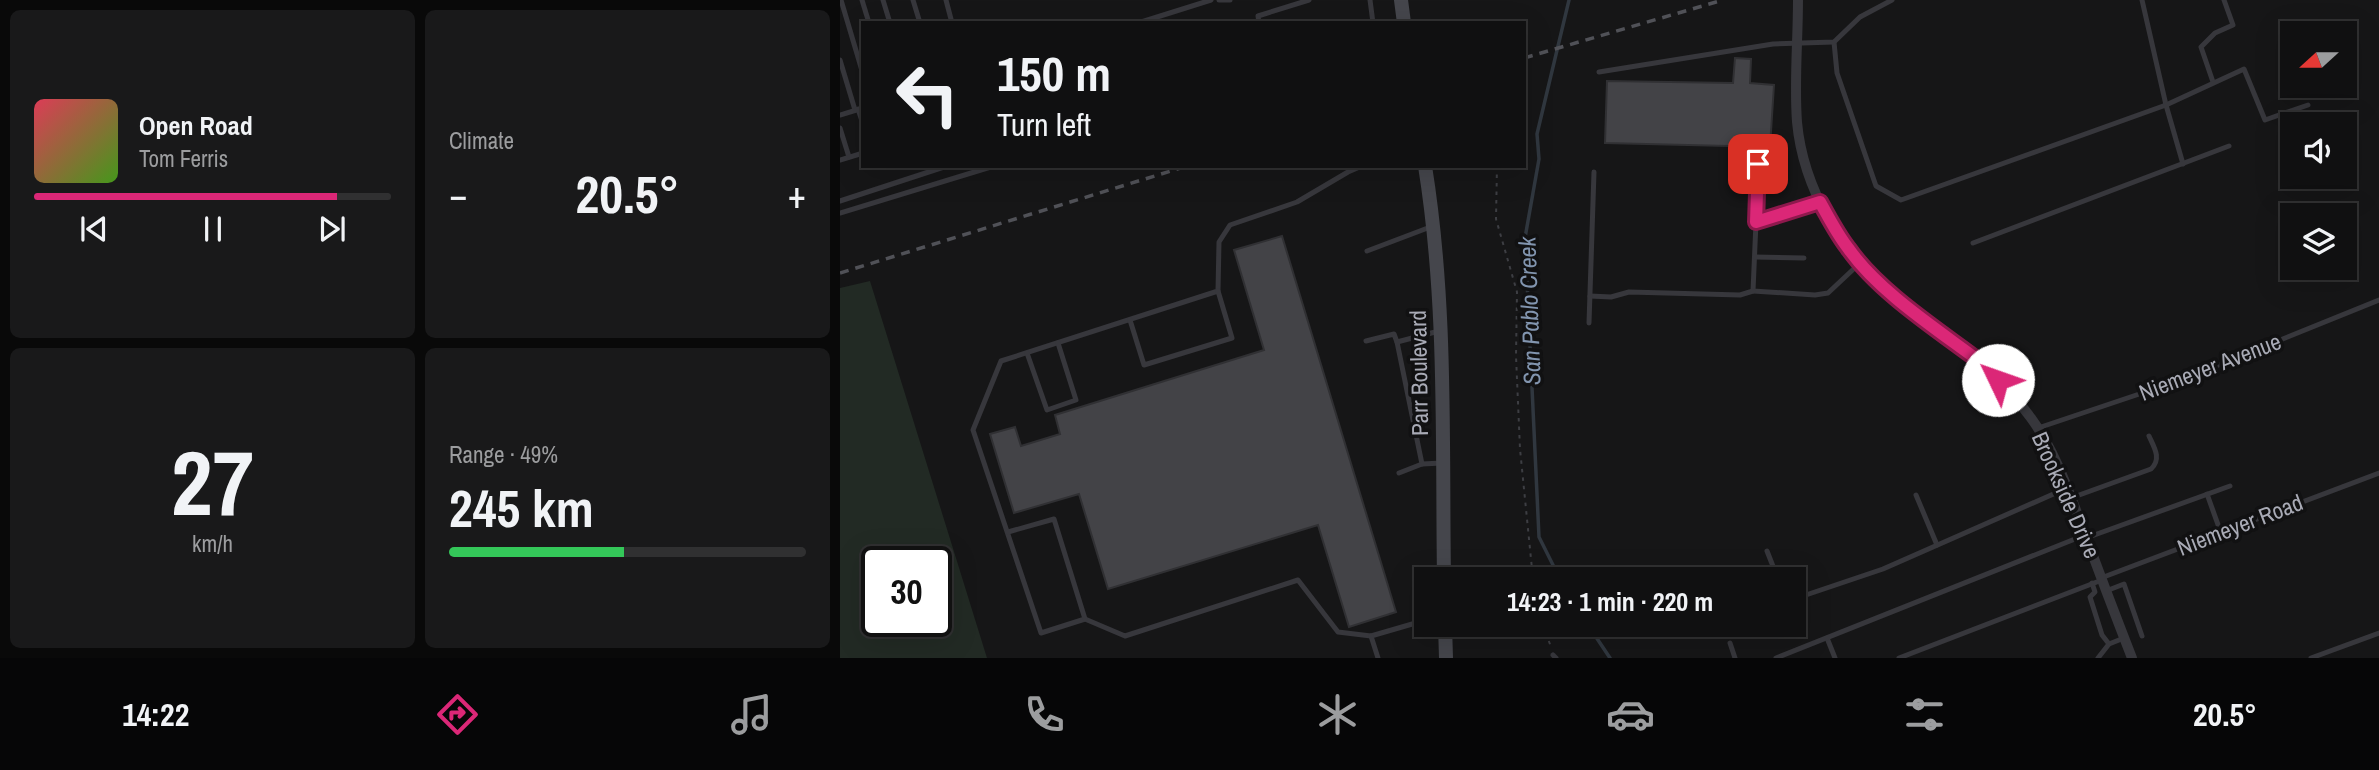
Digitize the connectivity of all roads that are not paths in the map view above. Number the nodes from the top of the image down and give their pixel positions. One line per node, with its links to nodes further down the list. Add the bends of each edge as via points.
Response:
1 (841, 0): 27 (lane)
2 (862, 0): 16 (lane)
3 (883, 0): 17 (lane)
4 (913, 0): 18 (lane)
5 (946, 0): 19 (lane)
6 (1211, 0): 20 (lane)
7 (1219, 0): 8 (lane)
8 (1230, 0)
9 (1309, 0): 21 (lane, via 1258,16)
10 (1370, 0): 22 (lane)
11 (1401, 0): 23 (street)
12 (1798, 0): 24 (street, Brookside Drive)
13 (1892, 0): 25 (lane, via 1860,17)
14 (2142, 0): 30 (lane)
15 (2224, 0): 29 (lane, via 2233,25 2215,33 2201,47)
16 (868, 21)
17 (889, 21)
18 (919, 21)
19 (951, 21)
20 (1144, 21)
21 (1259, 21)
22 (1373, 21)
23 (1404, 21)
24 (1797, 41): 25 (lane); 28 (lane); 47 (street, Brookside Drive, via 1798,125)
25 (1834, 42): 30 (lane, via 1838,74 1877,186 1901,200)
26 (840, 60): 32 (lane)
27 (861, 67)
28 (1599, 72)
29 (2213, 82): 30 (lane); 31 (lane, via 2244,69 2265,120)
30 (2166, 105): 40 (lane)
31 (2308, 105)
32 (859, 109): 33 (lane)
33 (840, 115)
34 (840, 128): 37 (lane)
35 (2229, 146): 40 (lane)
36 (861, 154): 37 (lane)
37 (849, 157): 38 (lane)
38 (840, 160)
39 (1758, 164): 49 (lane)
40 (2183, 164): 51 (lane)
41 (941, 168): 46 (lane)
42 (987, 168): 48 (lane)
43 (1357, 168): 57 (lane, via 1297,202 1230,225 1219,242)
44 (1425, 168): 50 (street, Parr Boulevard)
45 (1594, 172): 58 (lane)
46 (840, 201)
47 (1820, 202): 49 (lane); 55 (street, Brookside Drive)
48 (840, 213)
49 (1756, 222): 53 (lane)
50 (1434, 226): 52 (lane); 62 (street, Parr Boulevard)
51 (1973, 243)
52 (1367, 251)
53 (1755, 257): 54 (lane); 56 (lane)
54 (1804, 258)
55 (1860, 264): 56 (lane, via 1828,293); 67 (street, Brookside Drive, via 1987,367)
56 (1754, 291): 58 (lane, via 1740,295 1629,292)
57 (1218, 292): 60 (lane); 60 (lane, via 1232,338 1144,365)
58 (1590, 296): 61 (lane)
59 (2379, 300): 67 (lane, Niemeyer Avenue, via 2184,379)
60 (1130, 320): 65 (lane)
61 (1589, 323)
62 (1442, 331): 64 (lane); 69 (street, Parr Boulevard)
63 (1366, 341): 64 (lane, via 1394,334)
64 (1397, 342): 70 (lane)
65 (1058, 343): 66 (lane); 66 (lane, via 1076,400 1057,407 1047,410)
66 (1027, 353): 77 (lane, via 1001,361 974,430)
67 (2038, 429): 74 (street, Brookside Drive)
68 (2149, 436): 74 (lane, via 2157,456 2155,467)
69 (1442, 463): 70 (lane); 82 (street, Parr Boulevard)
70 (1422, 464): 71 (lane)
71 (1398, 473)
72 (2379, 473): 78 (lane, Niemeyer Road)
73 (2230, 486): 75 (lane)
74 (2069, 493): 79 (street, Brookside Drive); 80 (lane)
75 (2207, 494): 78 (lane); 79 (lane)
76 (1916, 495): 80 (lane)
77 (1008, 532): 88 (lane, via 1041,633); 88 (lane, via 1054,519)
78 (2221, 533): 84 (lane, Niemeyer Road)
79 (2086, 537): 85 (street, Brookside Drive); 94 (lane)
80 (1937, 545): 87 (lane)
81 (1767, 551): 83 (lane)
82 (1444, 567)
83 (1773, 567)
84 (2119, 571): 85 (lane, Niemeyer Road); 86 (lane)
85 (2100, 583): 86 (lane); 95 (street, Brookside Drive); 97 (lane, via 2090,597); 103 (lane)
86 (2124, 584): 92 (lane)
87 (1806, 595)
88 (1085, 619): 91 (lane, via 1125,636 1297,580 1338,632)
89 (1414, 623): 91 (lane)
90 (2379, 633): 106 (lane)
91 (1371, 636): 98 (lane)
92 (2142, 636)
93 (1445, 637): 99 (street)
94 (1827, 638): 101 (lane); 102 (lane)
95 (2124, 638): 97 (lane); 105 (street, Brookside Drive)
96 (1730, 643): 100 (lane)
97 (2109, 644): 104 (lane)
98 (1378, 658)
99 (1446, 658)
100 (1735, 658)
101 (1776, 658)
102 (1835, 658)
103 (1899, 658)
104 (2098, 658)
105 (2132, 658)
106 (2311, 658)

